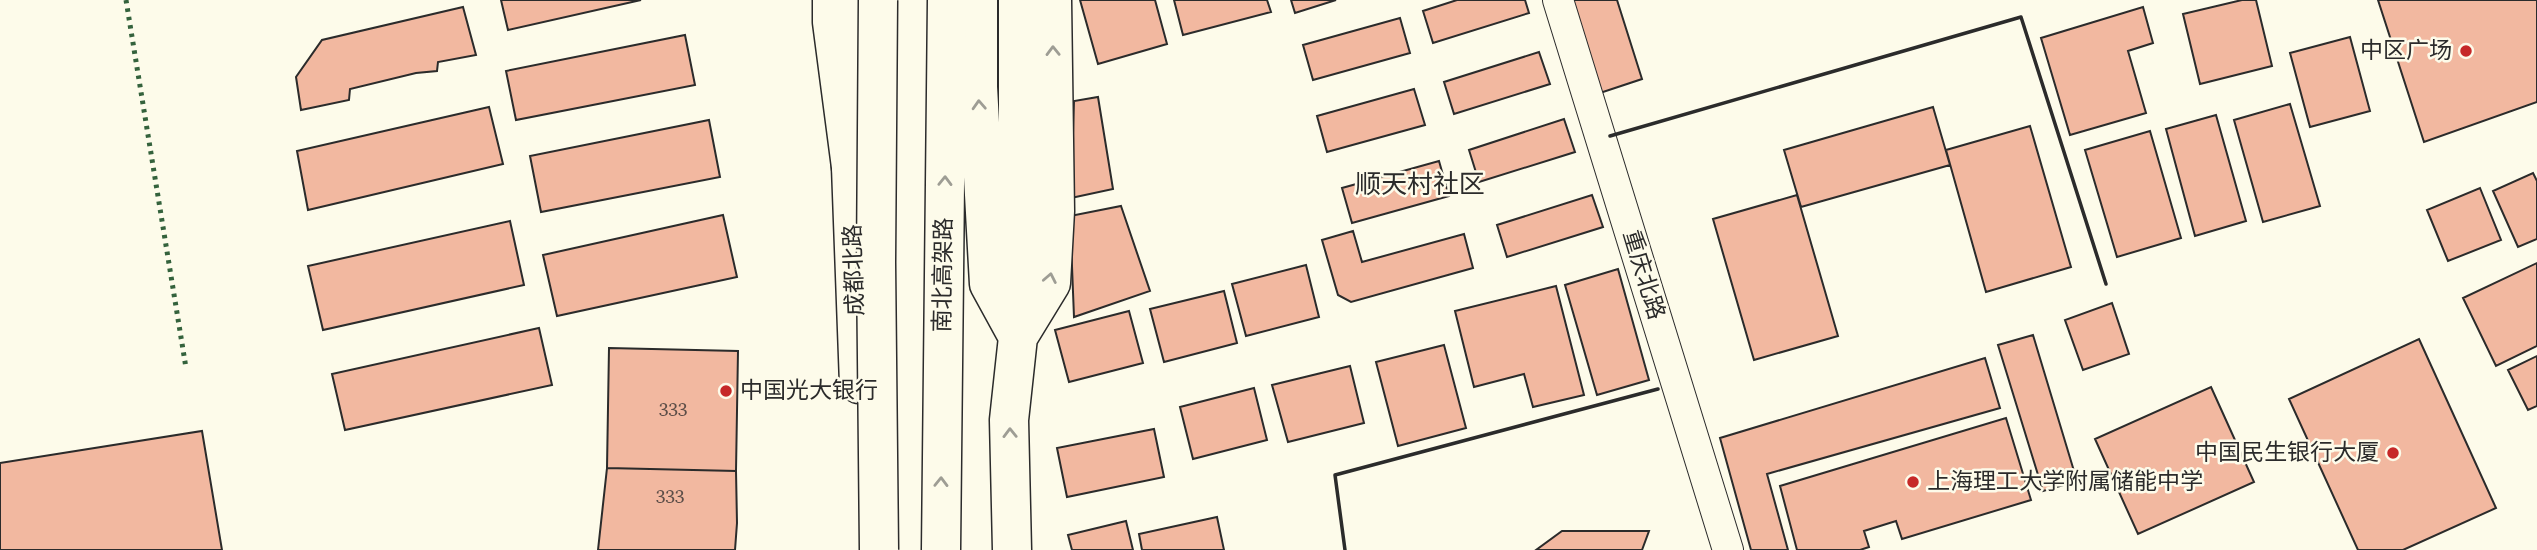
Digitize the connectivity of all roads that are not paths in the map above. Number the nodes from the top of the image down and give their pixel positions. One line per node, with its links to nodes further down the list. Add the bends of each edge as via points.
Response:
1 (832, 0): 9 (main road)
2 (860, 0): 9 (main road)
3 (878, 0): 12 (main road, bridge)
4 (891, 0): 9 (main road, 成都北路, via 893,79)
5 (947, 0): 13 (main road, 南北高架路, one-way to 5)
6 (978, 0): 10 (main road, one-way to 6, via 989,284)
7 (1558, 0): 15 (street, 重庆北路)
8 (1030, 4): 10 (main road, one-way to 8)
9 (851, 167): 11 (main road, 成都北路)
10 (1018, 337): 14 (main road, one-way to 10, via 1009,419)
11 (866, 550)
12 (879, 550)
13 (941, 550)
14 (1012, 550)
15 (1728, 550)

